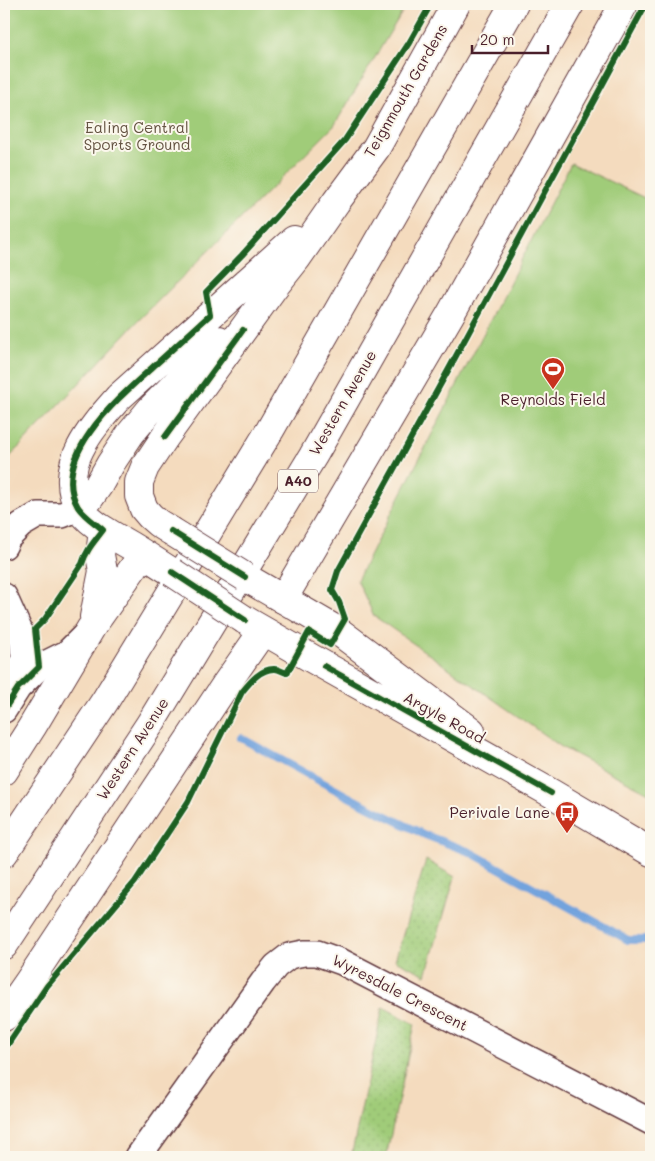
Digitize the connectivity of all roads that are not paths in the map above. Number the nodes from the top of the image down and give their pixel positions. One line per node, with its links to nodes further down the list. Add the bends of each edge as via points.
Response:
1 (456, 4): 5 (main road, Teignmouth Gardens, via 376,148)
2 (514, 4): 21 (main road, via 270,430 105,701)
3 (570, 4): 22 (main road, Western Avenue / A40, via 313,456 150,724)
4 (624, 4): 12 (main road, via 445,324)
5 (336, 202): 6 (main road); 7 (main road, via 119,397 96,424 80,449 73,468 71,480)
6 (274, 287): 7 (main road, via 151,409 131,432 89,499); 8 (main road, Argyle Road, via 145,467 139,482 139,496 144,509)
7 (79, 508): 9 (main road, Argyle Road); 10 (street, via 62,515 38,515 21,525)
8 (164, 527): 11 (main road); 12 (main road, Argyle Road, bridge)
9 (103, 530): 11 (main road, Argyle Road); 15 (main road, via 102,571)
10 (4, 546)
11 (148, 557): 14 (main road, Argyle Road, bridge); 15 (main road)
12 (274, 594): 14 (main road); 19 (main road, Argyle Road, via 338,631)
13 (4, 596): 16 (street, via 22,636 24,657)
14 (254, 625): 19 (main road, Argyle Road); 23 (main road, via 226,684)
15 (91, 628): 16 (street, via 67,653 39,667); 18 (main road)
16 (18, 688): 17 (street)
17 (4, 710)
18 (4, 771)
19 (552, 793): 20 (main road, Argyle Road)
20 (651, 852)
21 (4, 853)
22 (4, 945)
23 (4, 1017)
24 (651, 1122): 25 (street, Wyresdale Crescent, via 318,952 289,956 276,966)
25 (138, 1157)

